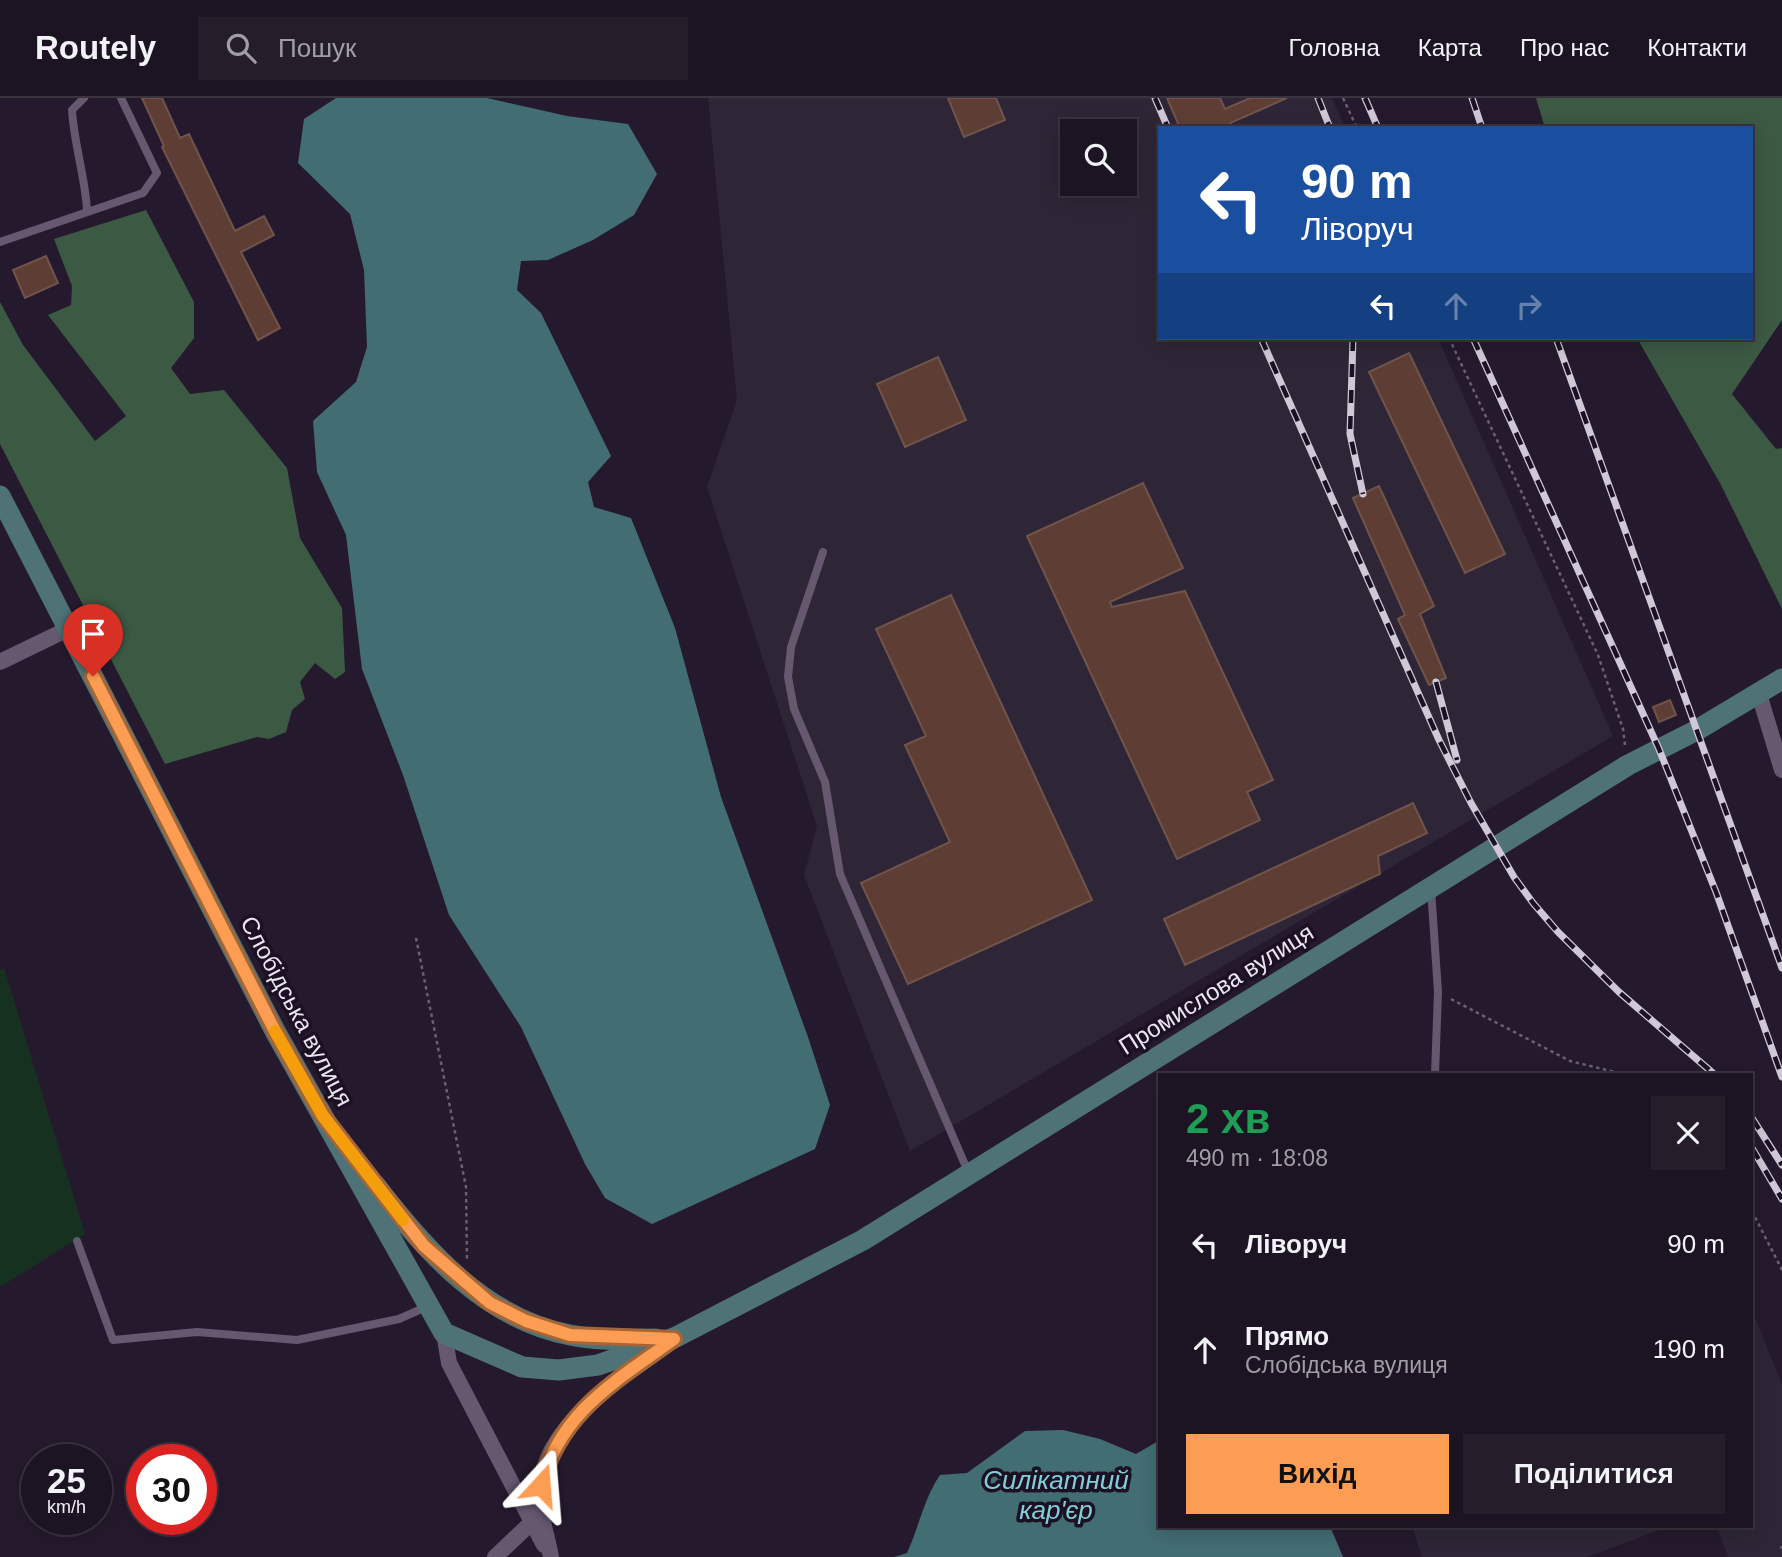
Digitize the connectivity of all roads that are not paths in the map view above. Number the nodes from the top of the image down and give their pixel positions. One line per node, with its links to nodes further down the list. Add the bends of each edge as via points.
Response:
1 (84, 98): 3 (lane, via 72,110)
2 (121, 98): 3 (lane, via 158,173 143,193)
3 (87, 210): 4 (lane)
4 (0, 242)
5 (0, 496): 7 (street, Слобідська вулиця)
6 (823, 552): 15 (lane, via 790,647 794,709 825,782 840,874)
7 (68, 629): 8 (street); 14 (street, Слобідська вулиця)
8 (0, 662)
9 (1782, 679): 10 (street, Промислова вулиця)
10 (1759, 694): 11 (street); 12 (street, Промислова вулиця, via 1628,765)
11 (1782, 770)
12 (1431, 886): 13 (lane, via 1438,992); 15 (street, Промислова вулиця)
13 (1435, 1073)
14 (323, 1116): 17 (street, Слобідська вулиця); 19 (street, via 424,1246 490,1303 570,1335)
15 (969, 1174): 19 (street, Промислова вулиця, via 863,1240)
16 (77, 1241): 17 (lane, via 113,1340 197,1332 298,1340 399,1319)
17 (428, 1306): 18 (street, Слобідська вулиця)
18 (444, 1333): 19 (street, via 522,1367 559,1370 598,1365); 20 (street, via 449,1363)
19 (674, 1339): 22 (street, via 600,1394 570,1422 558,1441 541,1485)
20 (531, 1523): 21 (street); 22 (street)
21 (495, 1557)
22 (551, 1557)

